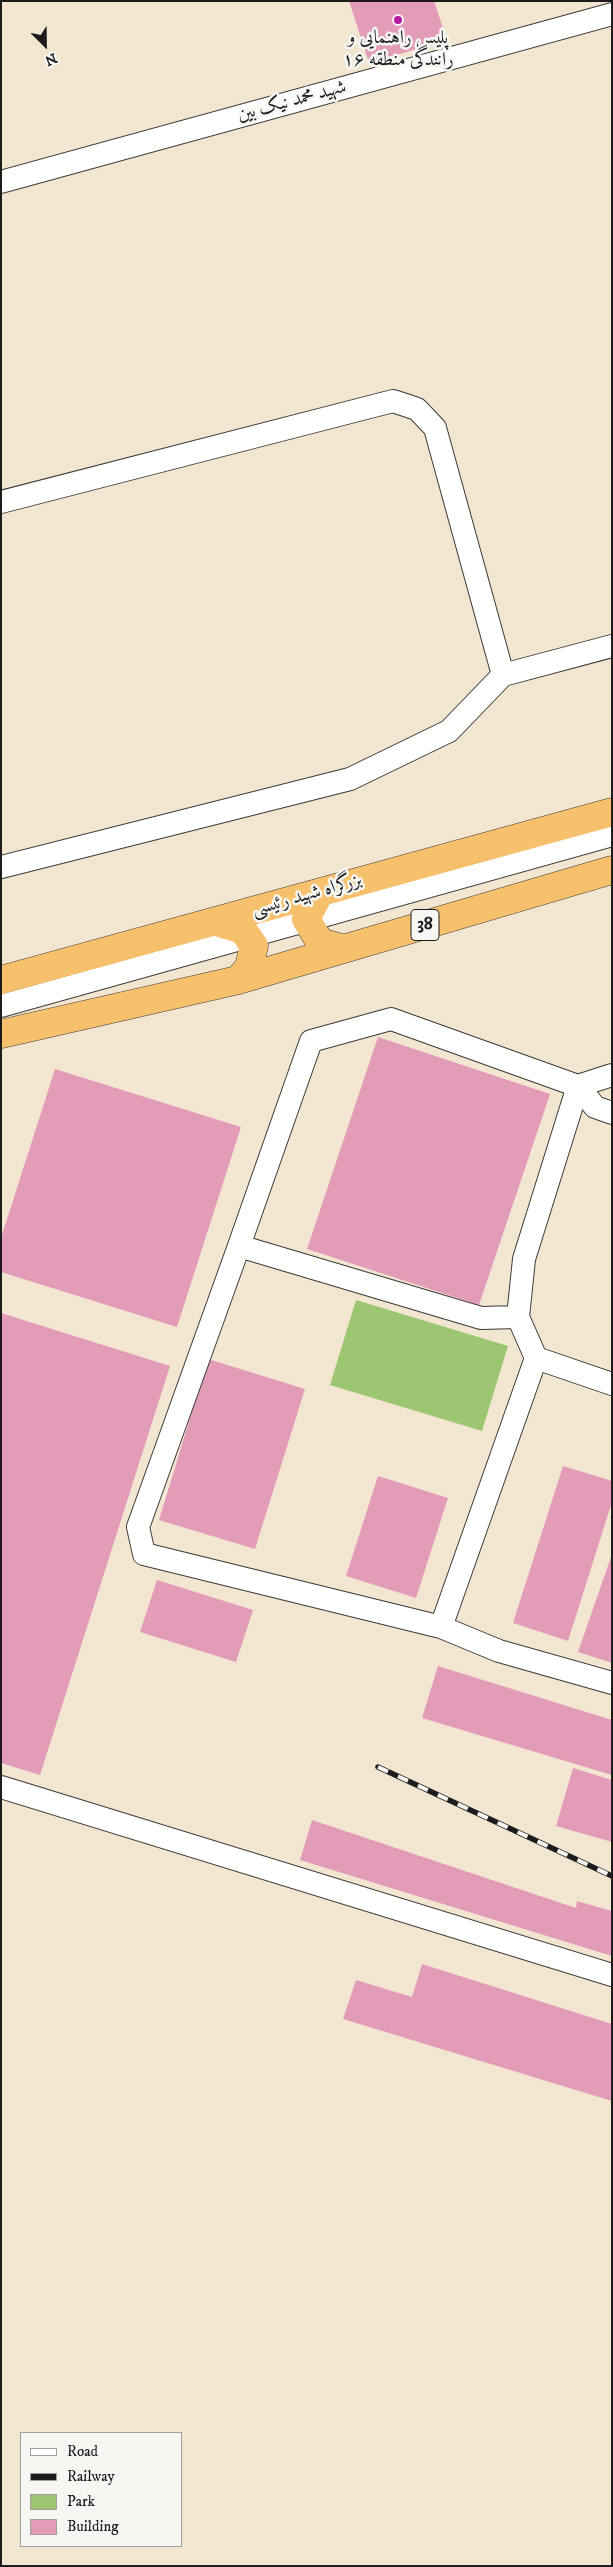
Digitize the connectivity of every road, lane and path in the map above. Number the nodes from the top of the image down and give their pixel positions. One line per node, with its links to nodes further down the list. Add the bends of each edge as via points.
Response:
1 (612, 14): 2 (street, شهید محمد نیک بین)
2 (1, 182)
3 (1, 502): 5 (street, via 393,401 417,409 435,428)
4 (612, 646): 5 (street)
5 (503, 675): 8 (street, via 449,731 350,778)
6 (612, 812): 10 (highway, بزرگراه شهید رئیسی)
7 (612, 835): 15 (street)
8 (1, 867)
9 (612, 870): 12 (highway, 38)
10 (319, 894): 11 (highway, بزرگراه شهید رئیسی); 12 (highway, via 306,919 320,942)
11 (216, 922): 13 (highway, بزرگراه شهید رئیسی); 14 (highway, via 243,930 254,946 249,967)
12 (344, 949): 14 (highway, 38)
13 (1, 980)
14 (238, 980): 16 (highway, 38)
15 (1, 1006)
16 (1, 1034)
17 (612, 1075): 18 (street)
18 (578, 1086): 19 (street, via 595,1107); 20 (street, via 392,1019 311,1041); 21 (street, via 524,1259)
19 (612, 1112)
20 (239, 1246): 21 (street, via 481,1318); 24 (street, via 138,1527 144,1554)
21 (518, 1317): 22 (street)
22 (536, 1358): 23 (street); 24 (street)
23 (612, 1384)
24 (441, 1627): 25 (street, via 499,1652)
25 (612, 1683)
26 (1, 1787): 27 (street)
27 (612, 1975)

